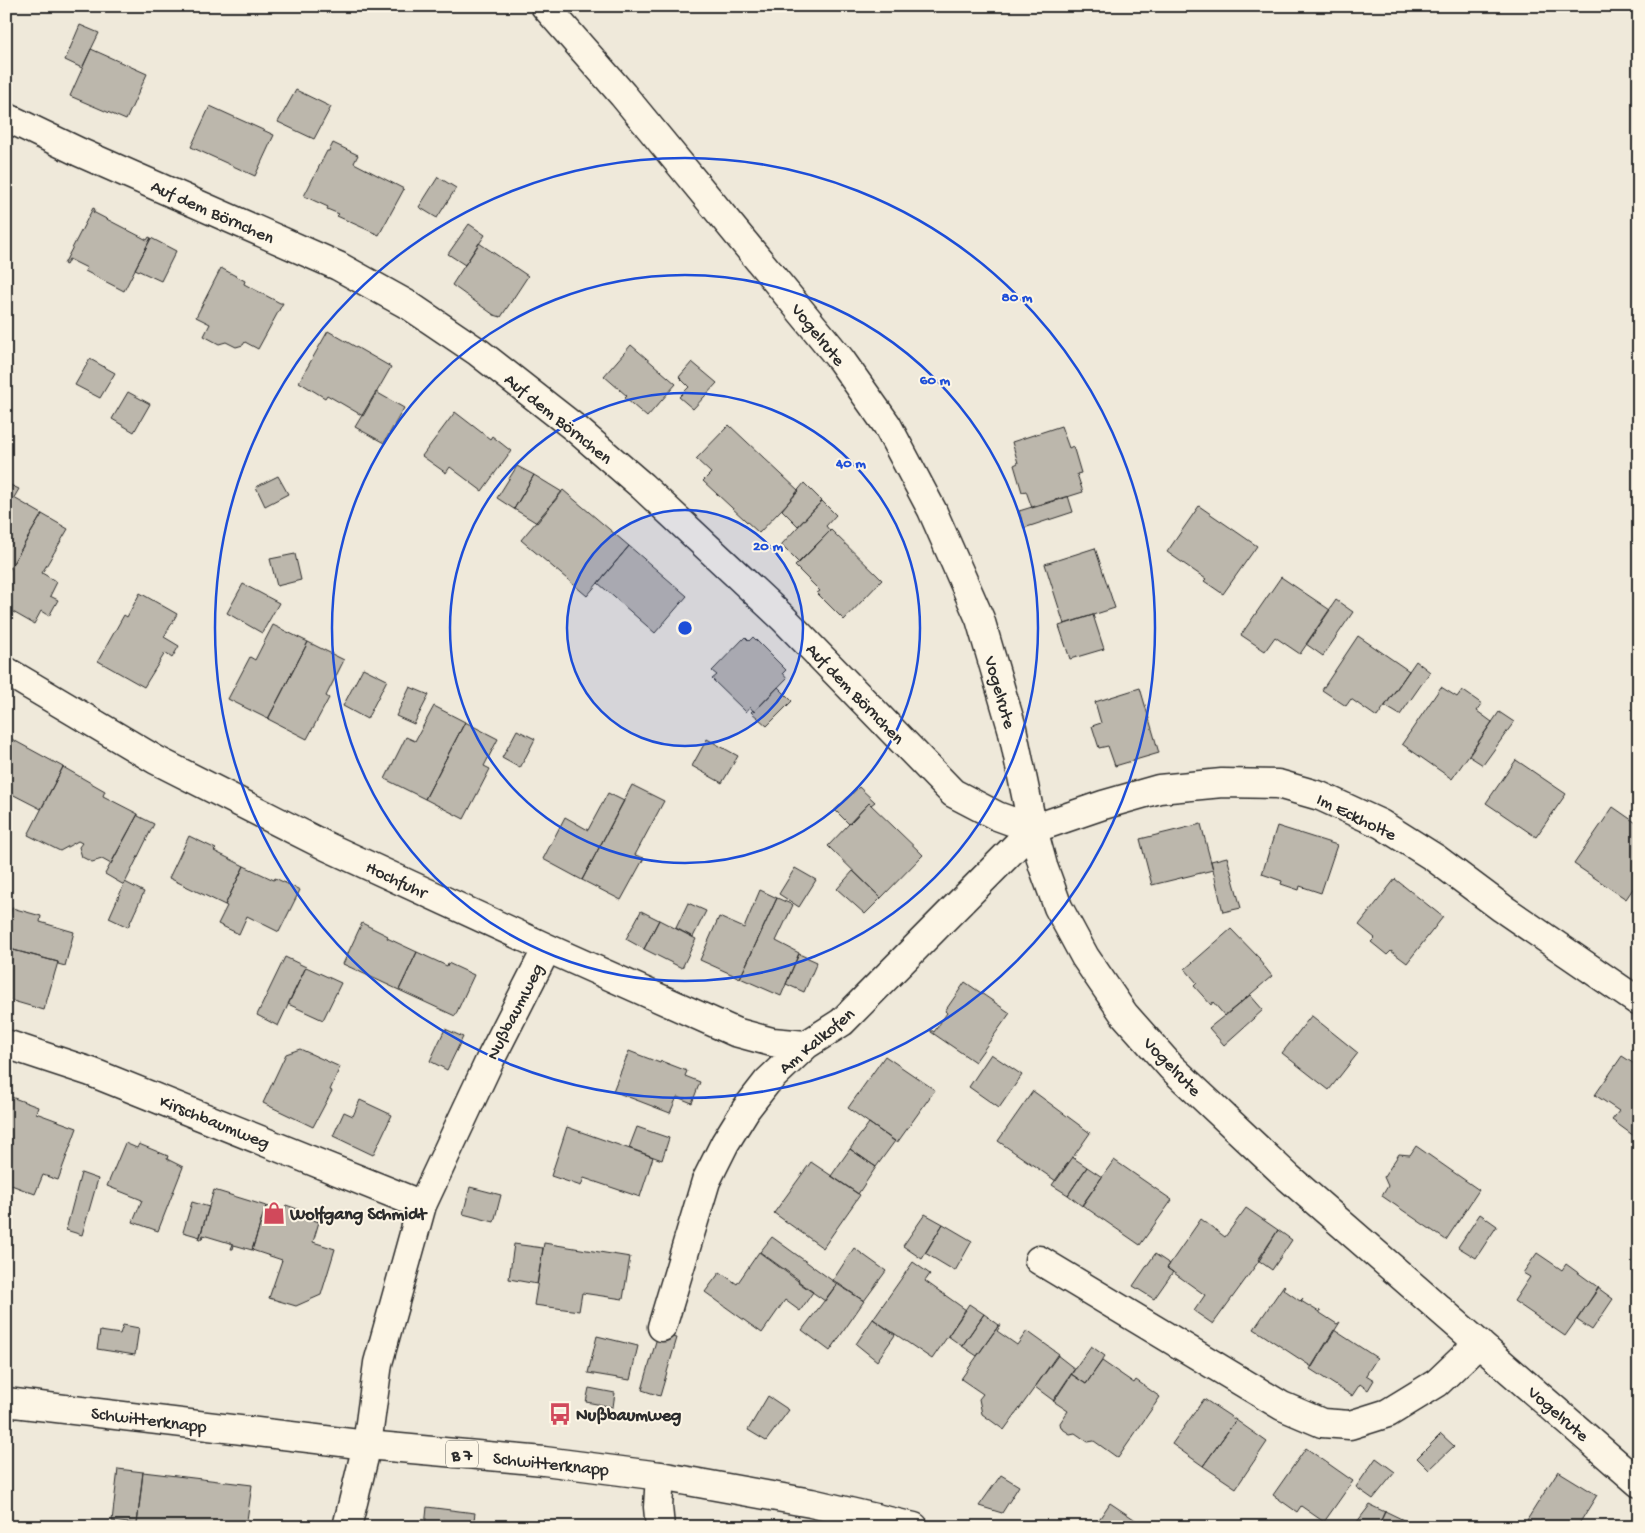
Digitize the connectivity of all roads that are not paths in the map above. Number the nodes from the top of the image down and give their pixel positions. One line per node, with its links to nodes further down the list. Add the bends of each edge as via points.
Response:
1 (545, 6): 4 (street, Vogelrute, via 623,95 841,360 887,425 932,510 980,619 1012,728)
2 (6, 117): 4 (street, Auf dem Börnchen, via 338,266 410,306 478,352 575,428 642,486 783,618 953,793 996,816)
3 (6, 671): 5 (street, Hochfuhr, via 156,760 328,847)
4 (1033, 829): 6 (street, Im Eckholte, via 1159,789 1222,783 1278,784 1320,796 1381,824); 8 (street, Am Kalkofen, via 842,1022); 12 (street, Vogelrute, via 1058,907 1085,957 1124,1014 1171,1067 1290,1178)
5 (547, 948): 8 (street, Hochfuhr, via 735,1032 772,1042); 9 (street, Nußbaumweg)
6 (1639, 1002)
7 (6, 1044): 9 (street, Kirschbaumweg, via 91,1072)
8 (806, 1045): 11 (street, Am Kalkofen, via 767,1082 746,1109 706,1181)
9 (422, 1205): 14 (street, Nußbaumweg, via 378,1363)
10 (1039, 1260): 12 (street, via 1282,1406 1322,1423 1350,1424 1388,1413 1436,1383)
11 (662, 1327)
12 (1479, 1343): 16 (street, Vogelrute)
13 (6, 1402): 14 (street, Schwitterknapp / B 7)
14 (367, 1445): 15 (street, Schwitterknapp / B 7, via 544,1461); 17 (street, Nußbaumweg)
15 (660, 1476): 18 (street); 19 (street, Schwitterknapp / B 7, via 812,1503)
16 (1639, 1483)
17 (347, 1527)
18 (660, 1527)
19 (914, 1527)

